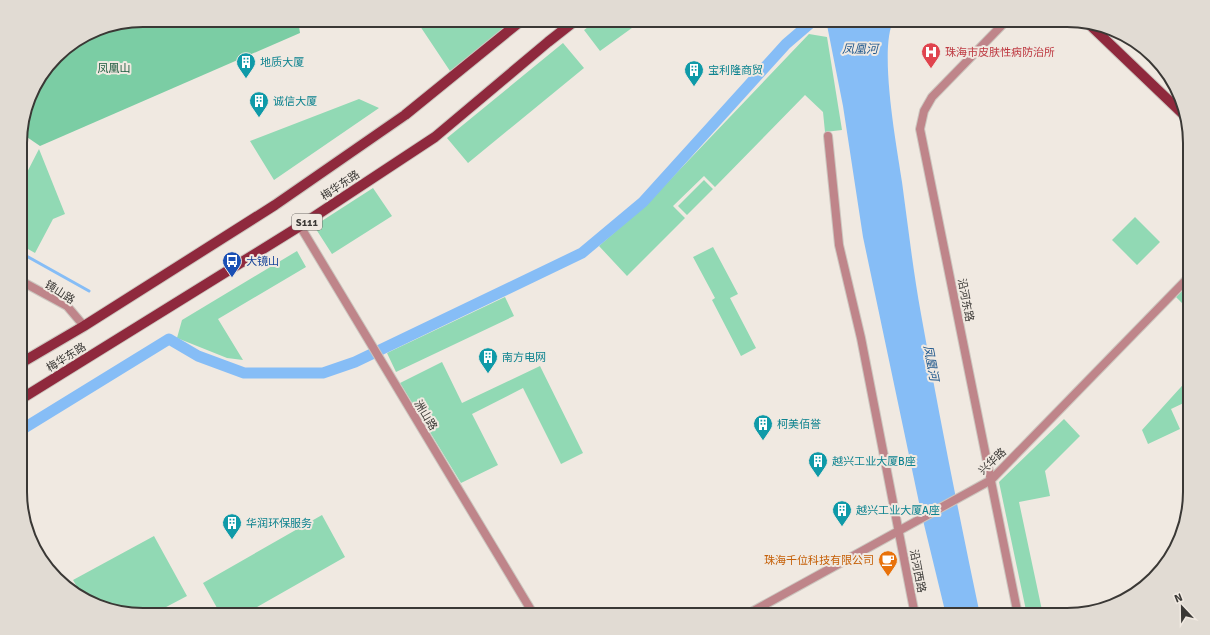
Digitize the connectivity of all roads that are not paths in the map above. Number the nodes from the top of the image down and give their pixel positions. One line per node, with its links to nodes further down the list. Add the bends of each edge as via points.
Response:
1 (513, 27): 10 (main road, 梅华东路, via 405,115 275,205)
2 (567, 27): 7 (main road, 梅华东路 / S111, via 435,137)
3 (1000, 27): 13 (street, 沿河东路, via 932,97 924,111 920,129)
4 (1095, 31): 5 (main road)
5 (1178, 109)
6 (828, 136): 14 (street, 沿河西路, via 839,245 861,338)
7 (300, 226): 12 (main road, 梅华东路 / S111); 15 (street, 洲山路)
8 (1183, 283): 13 (street, 兴华路)
9 (27, 284): 10 (street, 镜山路, via 67,306)
10 (84, 326): 11 (main road, 梅华东路)
11 (27, 359)
12 (27, 395)
13 (991, 480): 14 (street, 兴华路); 18 (street, 沿河东路)
14 (899, 530): 16 (street, 兴华路); 17 (street, 沿河西路)
15 (530, 608)
16 (759, 608)
17 (914, 608)
18 (1017, 608)

